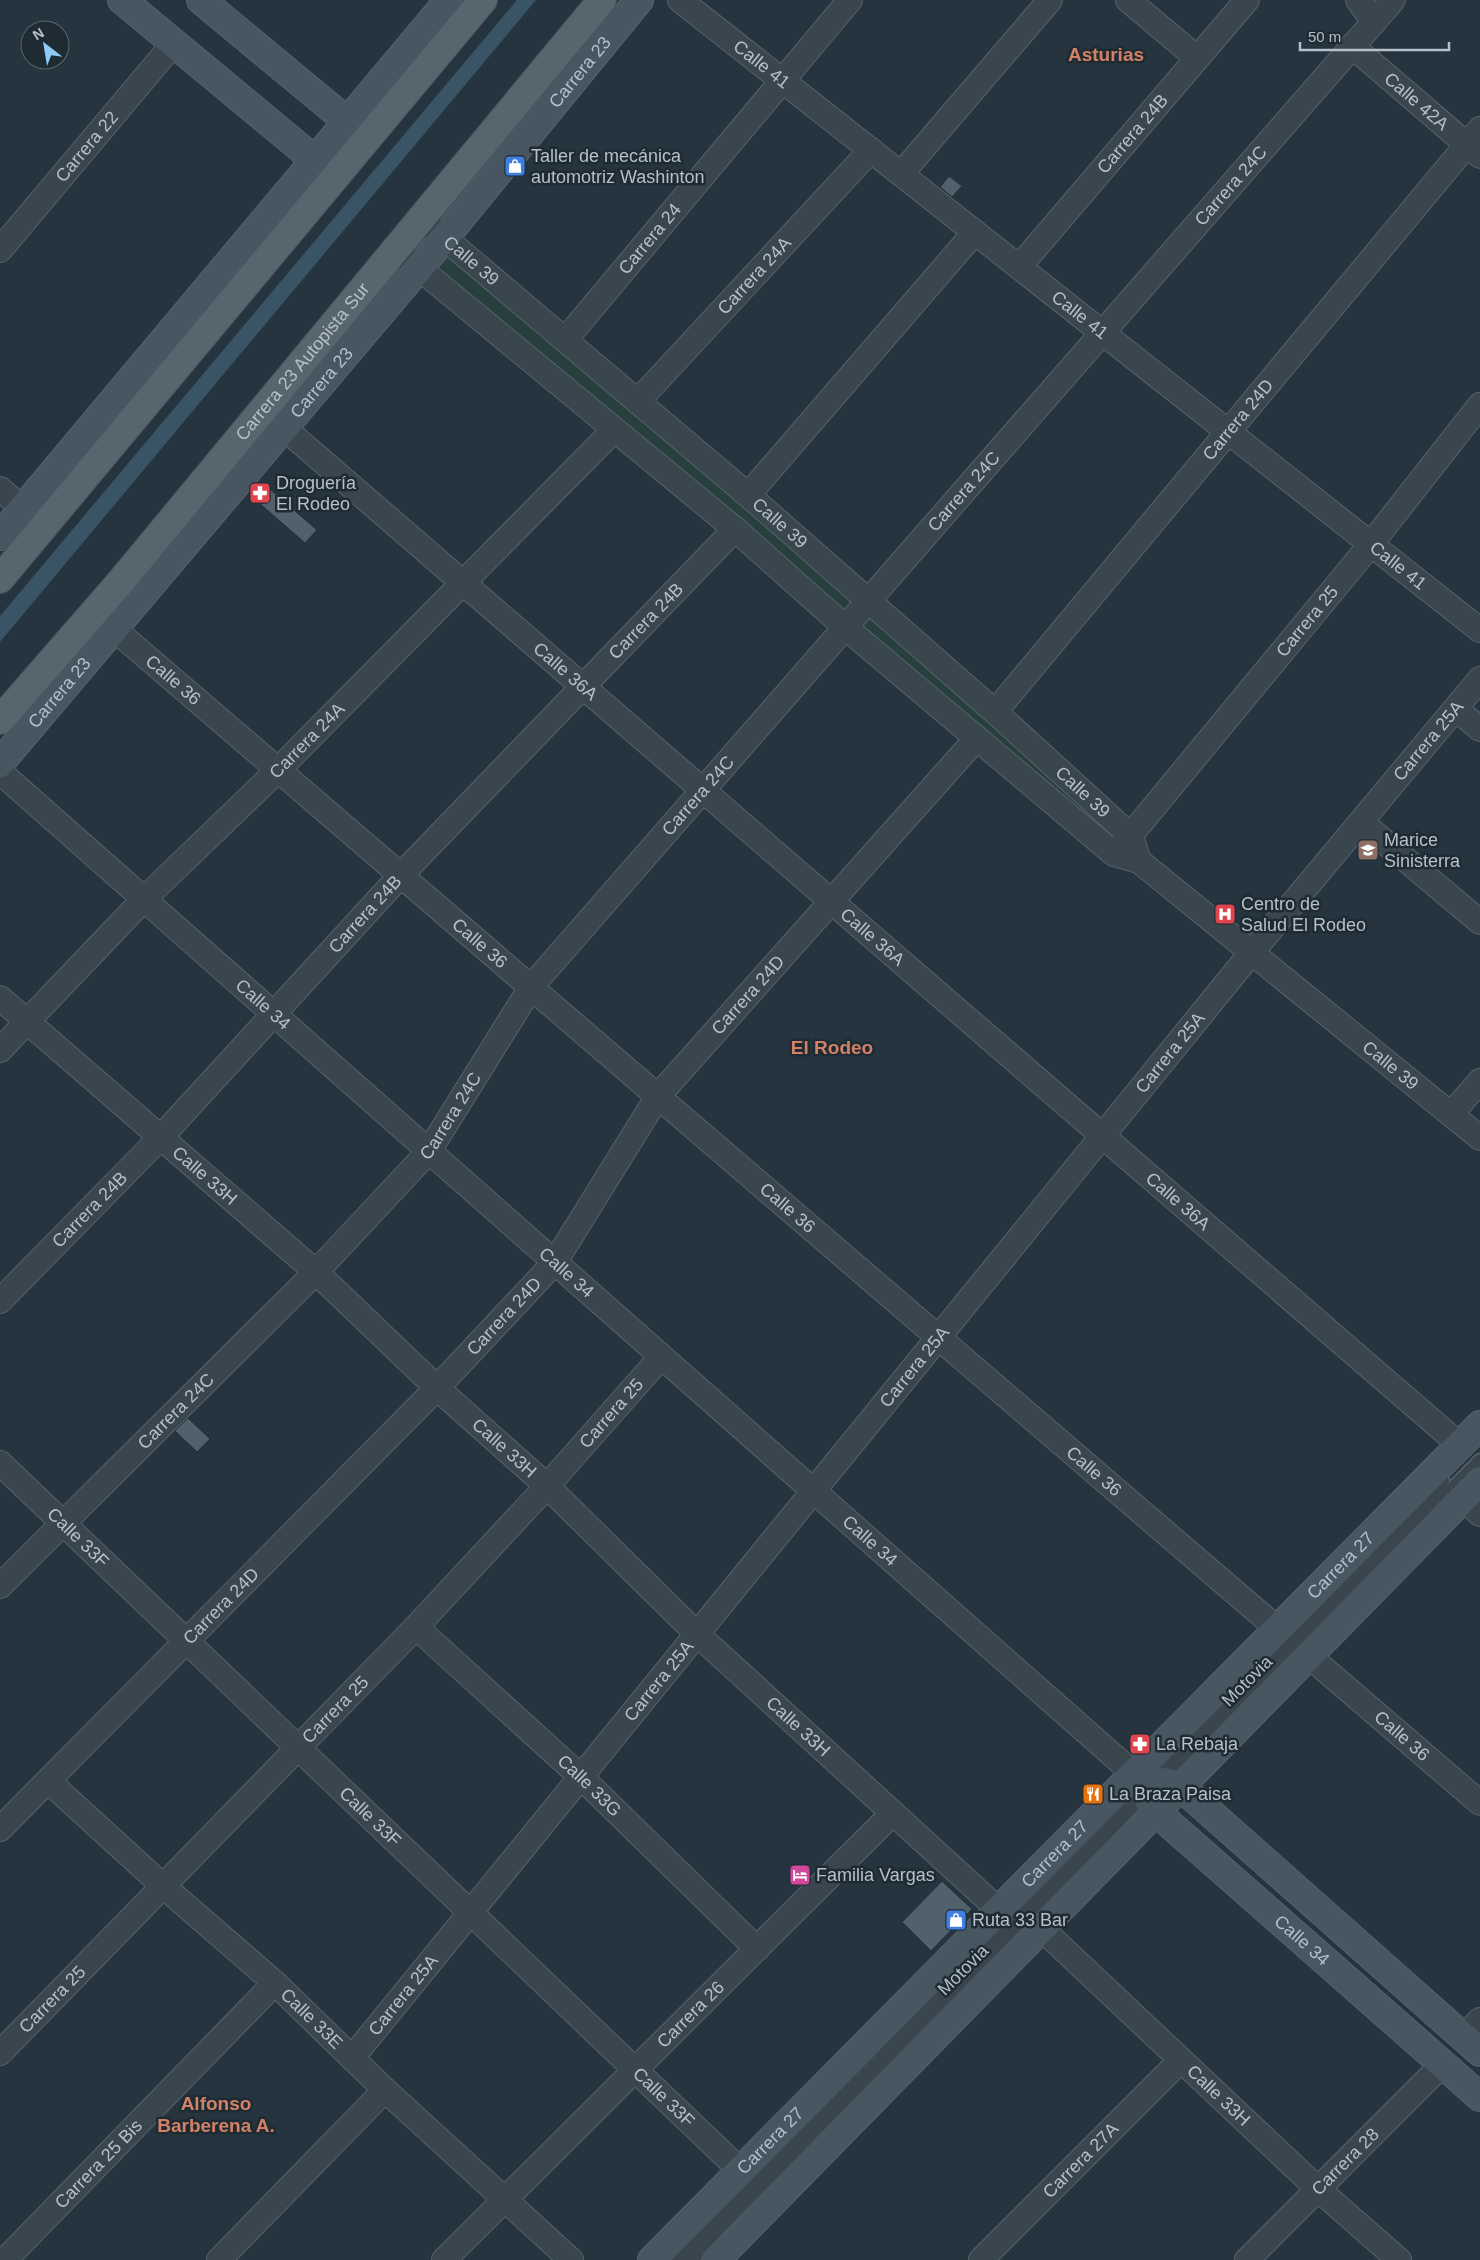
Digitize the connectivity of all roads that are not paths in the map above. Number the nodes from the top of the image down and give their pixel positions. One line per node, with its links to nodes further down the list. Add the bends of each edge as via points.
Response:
1 (122, 0): 15 (street)
2 (448, 0): 19 (street)
3 (483, 0): 44 (main road)
4 (602, 0): 24 (main road, Carrera 23 Autopista Sur)
5 (640, 0): 26 (street, Carrera 23)
6 (680, 0): 18 (street, Calle 41)
7 (850, 0): 18 (street, Carrera 24)
8 (1050, 0): 23 (street)
9 (1128, 0): 17 (street)
10 (1247, 0): 17 (street, Carrera 24B)
11 (1358, 0): 14 (street)
12 (1393, 0): 14 (street, Carrera 24C)
13 (204, 1): 19 (street)
14 (1374, 22): 16 (street, Carrera 24C)
15 (174, 43): 22 (street); 28 (street, Carrera 22)
16 (1352, 46): 20 (street, Calle 42A); 31 (street, Carrera 24C)
17 (1197, 58): 30 (street, Carrera 24B)
18 (782, 80): 21 (street, Calle 41); 32 (street, Carrera 24)
19 (348, 122): 22 (street)
20 (1475, 143): 37 (street, Carrera 24D)
21 (871, 150): 23 (street, Calle 41); 33 (street, Carrera 24A)
22 (316, 161): 40 (street)
23 (901, 174): 25 (street, Calle 41)
24 (421, 218): 26 (street, Calle 39); 27 (main road, Carrera 23 Autopista Sur)
25 (975, 232): 30 (street, Calle 41); 39 (street)
26 (445, 237): 29 (street, Carrera 23); 32 (street, Calle 39)
27 (396, 249): 29 (street, Calle 39); 47 (main road, Carrera 23 Autopista Sur)
28 (0, 250)
29 (419, 267): 35 (street, Carrera 23); 36 (street, Calle 39)
30 (1018, 267): 31 (street, Calle 41)
31 (1101, 332): 37 (street, Calle 41); 46 (street, Carrera 24C)
32 (566, 340): 33 (street, Calle 39)
33 (638, 401): 39 (street, Calle 39)
34 (1480, 405): 43 (street, Carrera 25)
35 (284, 428): 45 (street, Calle 36A); 49 (street, Carrera 23)
36 (614, 430): 41 (street, Calle 39); 45 (street, Carrera 24A)
37 (1227, 431): 43 (street, Calle 41); 54 (street, Carrera 24D)
38 (0, 488): 40 (street)
39 (748, 495): 46 (street, Calle 39)
40 (24, 509): 42 (street)
41 (735, 529): 48 (street, Calle 39); 52 (street, Carrera 24B)
42 (0, 536)
43 (1371, 544): 50 (street, Calle 41); 63 (street, Carrera 25)
44 (0, 579)
45 (463, 583): 52 (street, Calle 36A); 59 (street, Carrera 24A)
46 (869, 600): 48 (street, Carrera 24C); 54 (street, Calle 39)
47 (94, 612): 49 (street, Calle 36); 55 (main road, Carrera 23 Autopista Sur)
48 (846, 627): 57 (street, Calle 39); 61 (street, Carrera 24C)
49 (114, 629): 58 (street, Carrera 23); 59 (street, Calle 36)
50 (1480, 630)
51 (1480, 679): 53 (street, Carrera 25A)
52 (583, 687): 61 (street, Calle 36A); 66 (street, Carrera 24B)
53 (1456, 709): 56 (street); 62 (street, Carrera 25A)
54 (995, 712): 63 (street, Calle 39)
55 (0, 720)
56 (1480, 729)
57 (977, 738): 64 (street, Calle 39); 68 (street, Carrera 24D)
58 (0, 763)
59 (278, 770): 66 (street, Calle 36); 67 (street, Carrera 24A)
60 (0, 772): 67 (street, Calle 34)
61 (702, 790): 68 (street, Calle 36A); 71 (street, Carrera 24C)
62 (1361, 822): 69 (street); 70 (street, Carrera 25A)
63 (1131, 836): 64 (street); 65 (street, Calle 39)
64 (1114, 854): 65 (street, Calle 39)
65 (1139, 860): 70 (street, Calle 39)
66 (400, 875): 71 (street, Calle 36); 73 (street, Carrera 24B)
67 (144, 899): 73 (street, Calle 34); 74 (street, Carrera 24A)
68 (832, 902): 77 (street, Carrera 24D); 80 (street, Calle 36A)
69 (1480, 922)
70 (1252, 952): 78 (street, Calle 39); 80 (street, Carrera 25A)
71 (531, 987): 77 (street, Calle 36); 82 (street, Carrera 24C)
72 (0, 998): 74 (street, Calle 33H)
73 (273, 1013): 79 (street, Carrera 24B); 82 (street, Calle 34)
74 (27, 1023): 75 (street, Carrera 24A); 79 (street, Calle 33H)
75 (0, 1050)
76 (1480, 1081): 78 (street)
77 (658, 1096): 83 (street, Carrera 24D); 86 (street, Calle 36)
78 (1451, 1114): 81 (street, Calle 39)
79 (161, 1137): 84 (street, Calle 33H); 85 (street, Carrera 24B)
80 (1102, 1137): 86 (street, Carrera 25A); 89 (street, Calle 36A)
81 (1480, 1138)
82 (429, 1150): 83 (street, Calle 34); 84 (street, Carrera 24C)
83 (555, 1262): 87 (street, Calle 34); 88 (street, Carrera 24D)
84 (316, 1272): 88 (street, Calle 33H); 94 (street, Carrera 24C)
85 (0, 1301)
86 (939, 1338): 92 (street, Carrera 25A); 99 (street, Calle 36)
87 (662, 1357): 91 (street, Carrera 25); 92 (street, Calle 34)
88 (437, 1388): 91 (street, Calle 33H); 98 (street, Carrera 24D)
89 (1473, 1445): 99 (street, Carrera 27)
90 (0, 1463): 94 (street, Calle 33F)
91 (547, 1486): 96 (street, Carrera 25); 97 (street, Calle 33H)
92 (813, 1492): 97 (street, Carrera 25A); 103 (street, Calle 34)
93 (1474, 1498): 99 (street, Carrera 27)
94 (63, 1523): 95 (street, Carrera 24C); 98 (street, Calle 33F)
95 (0, 1586)
96 (416, 1626): 100 (street, Carrera 25); 101 (street, Calle 33G)
97 (697, 1634): 101 (street, Carrera 25A); 105 (street, Calle 33H)
98 (187, 1642): 100 (street, Calle 33F); 102 (street, Carrera 24D)
99 (1293, 1643): 103 (street, Carrera 27); 103 (street, Carrera 27); 104 (street, Calle 36)
100 (298, 1748): 107 (street, Carrera 25); 109 (street, Calle 33F)
101 (581, 1777): 109 (street, Carrera 25A); 111 (street, Calle 33G)
102 (48, 1781): 106 (street, Carrera 24D); 107 (street, Calle 33E)
103 (1153, 1788): 108 (street, Carrera 27); 110 (street, Carrera 27); 113 (street, Calle 34); 117 (street, Calle 34); 129 (lane, Motovia); 130 (lane, Motovia)
104 (1480, 1803)
105 (893, 1813): 108 (street, Calle 33H); 111 (street, Carrera 26)
106 (0, 1829)
107 (163, 1886): 112 (street, Calle 33E); 114 (street, Carrera 25)
108 (1000, 1910): 121 (street, Carrera 27)
109 (470, 1913): 115 (street, Carrera 25A); 118 (street, Calle 33F)
110 (1041, 1928): 116 (street, Calle 33H); 131 (street, Carrera 27)
111 (757, 1949): 118 (street, Carrera 26)
112 (275, 1983): 115 (street, Calle 33E); 124 (street, Carrera 25 Bis)
113 (1474, 2036)
114 (0, 2053)
115 (352, 2058): 119 (street, Calle 33E)
116 (1180, 2061): 122 (street, Calle 33H); 132 (street, Carrera 27A)
117 (1444, 2064): 120 (street, Calle 34); 122 (street, Carrera 28)
118 (635, 2070): 121 (street, Calle 33F); 123 (street, Carrera 26)
119 (385, 2090): 123 (street, Calle 33E); 125 (street)
120 (1480, 2097)
121 (740, 2171): 128 (street, Carrera 27)
122 (1318, 2189): 133 (street, Carrera 28); 134 (street, Calle 33H)
123 (505, 2200): 126 (street, Carrera 26); 127 (street, Calle 33E)
124 (5, 2260)
125 (219, 2260)
126 (444, 2260)
127 (571, 2260)
128 (652, 2260)
129 (678, 2260)
130 (692, 2260)
131 (716, 2260)
132 (981, 2260)
133 (1247, 2260)
134 (1399, 2260)

